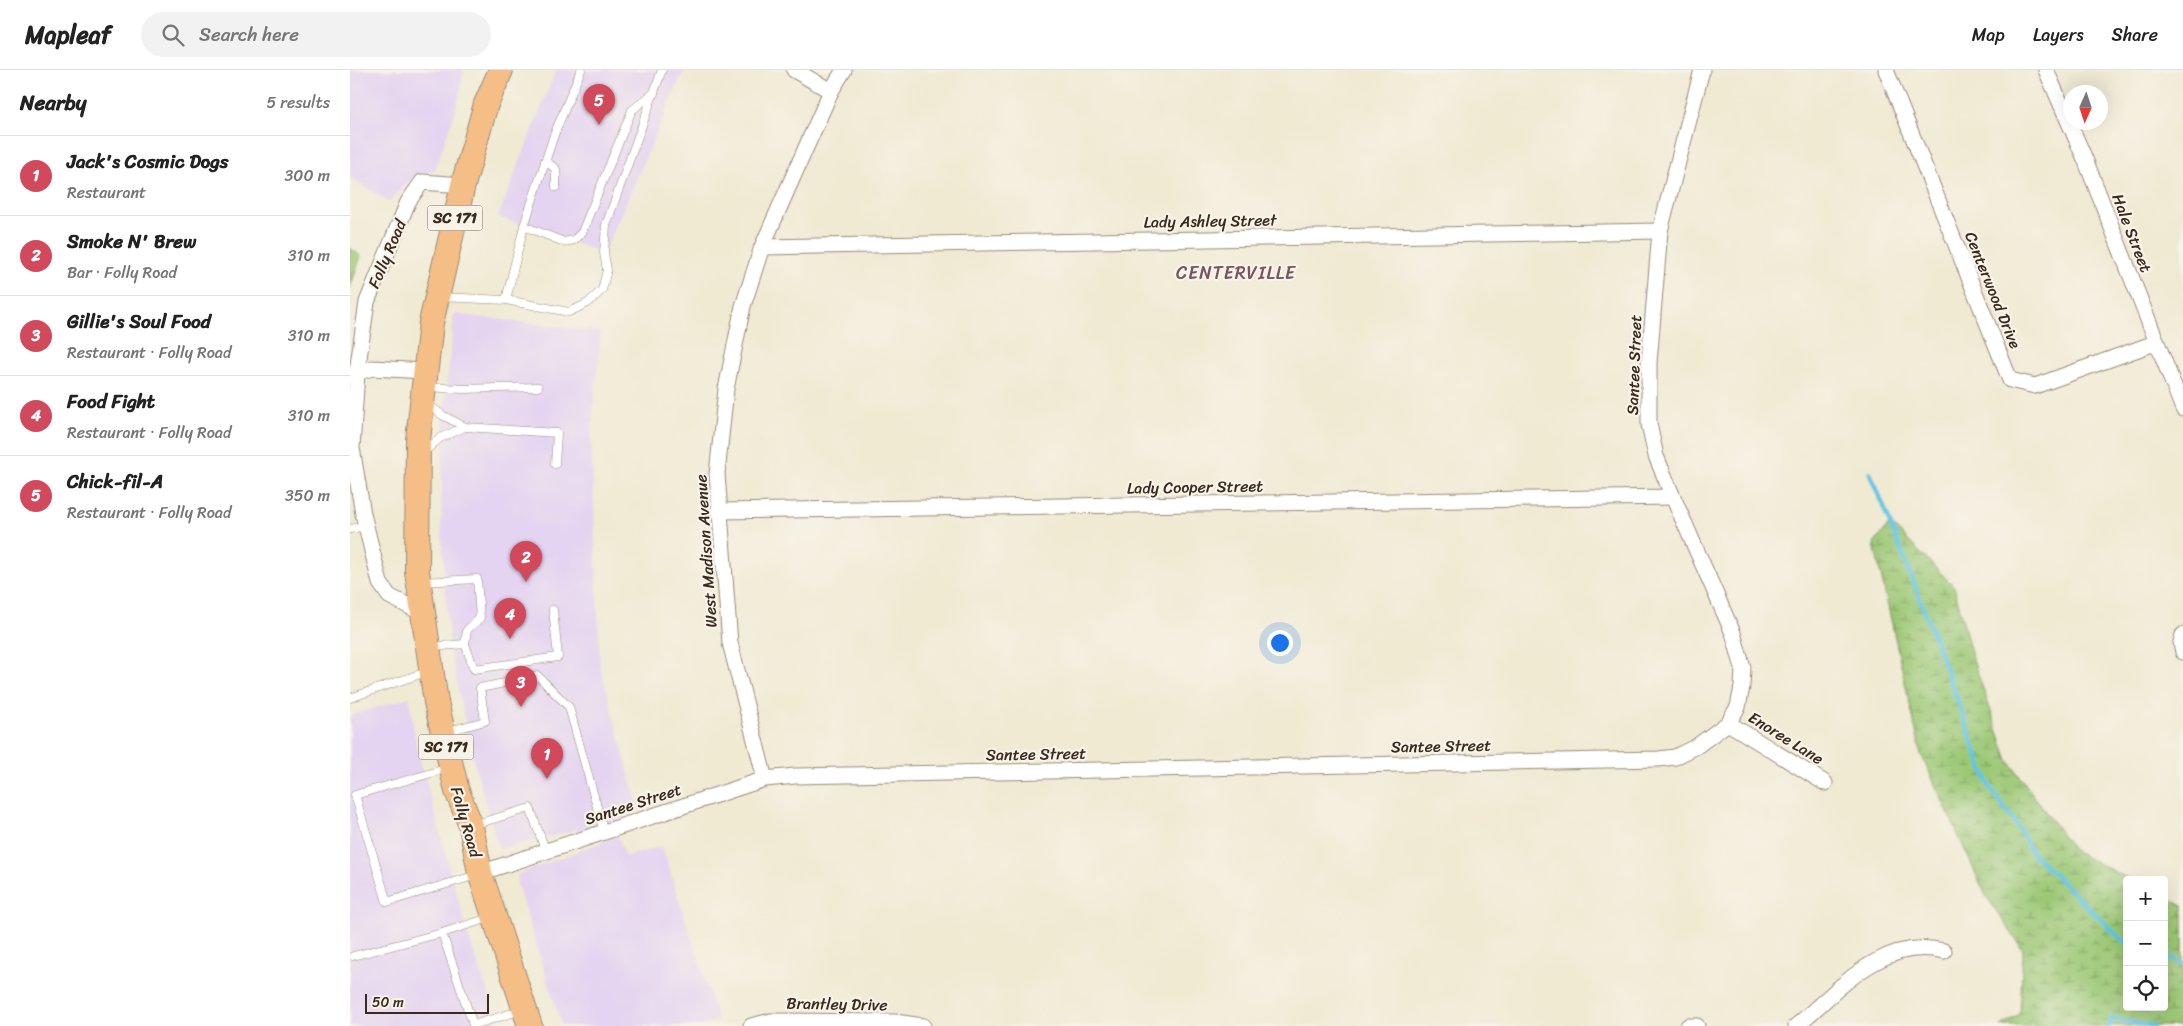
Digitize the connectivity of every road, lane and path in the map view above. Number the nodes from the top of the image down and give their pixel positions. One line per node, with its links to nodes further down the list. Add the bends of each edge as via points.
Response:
1 (501, 70): 12 (main road, Folly Road / SC 171, via 486,104)
2 (581, 70): 11 (lane)
3 (662, 70): 10 (lane)
4 (794, 70): 9 (street)
5 (844, 70): 9 (street, West Madison Avenue)
6 (1702, 70): 15 (street, Santee Street)
7 (1886, 70): 19 (street, Centerwood Drive, via 2010,380 2035,386)
8 (2046, 70): 19 (street, Hale Street, via 2085,159)
9 (831, 91): 16 (street, West Madison Avenue)
10 (654, 94): 14 (lane, via 632,110 582,232 574,240 564,242); 18 (lane, via 606,225 604,253 607,270 602,290 588,303 569,312)
11 (545, 162): 13 (lane, via 556,169); 14 (lane)
12 (463, 184): 17 (main road, Folly Road / SC 171); 20 (street, Folly Road, via 422,182 408,202 367,302)
13 (556, 187)
14 (524, 226): 18 (lane)
15 (1660, 230): 16 (street, Lady Ashley Street); 27 (street, Santee Street, via 1649,363 1649,424 1656,456)
16 (762, 247): 28 (street, West Madison Avenue, via 743,306 726,389 717,474)
17 (436, 297): 18 (lane); 21 (main road, Folly Road / SC 171)
18 (506, 300)
19 (2155, 343): 23 (street, Hale Street)
20 (354, 373): 21 (street, via 372,368); 29 (street, Folly Road, via 352,448)
21 (423, 386): 22 (lane, via 462,389); 24 (lane, via 442,415); 25 (main road, Folly Road / SC 171)
22 (538, 386)
23 (2183, 408)
24 (465, 427): 25 (lane, via 440,438); 26 (lane, via 557,433)
25 (418, 458): 31 (main road, Folly Road / SC 171)
26 (555, 464)
27 (1673, 497): 28 (street, Lady Cooper Street); 39 (street, Santee Street, via 1733,633 1743,668 1738,707)
28 (718, 511): 42 (street, West Madison Avenue, via 730,643)
29 (366, 526): 30 (lane); 33 (street, Folly Road, via 380,582 389,596)
30 (350, 529)
31 (418, 582): 33 (main road, Folly Road / SC 171); 35 (lane, via 477,578 480,618 467,630)
32 (552, 610): 35 (lane, via 558,657 474,669)
33 (422, 613): 37 (main road, Folly Road / SC 171)
34 (2183, 634): 36 (street)
35 (465, 644): 37 (lane)
36 (2183, 652)
37 (429, 659): 38 (lane); 40 (main road, Folly Road / SC 171)
38 (350, 698)
39 (1728, 723): 42 (street, Santee Street, via 1697,746 1675,757 1659,759); 43 (street, Enoree Lane)
40 (443, 733): 41 (main road, Folly Road / SC 171); 45 (lane, via 485,721 480,688 538,676 570,707)
41 (451, 768): 44 (main road, Folly Road / SC 171); 47 (lane, via 355,795 387,902)
42 (765, 779): 45 (street, Santee Street)
43 (1825, 783)
44 (471, 826): 46 (lane, via 530,808); 47 (main road, Folly Road / SC 171)
45 (604, 832): 46 (street, Santee Street)
46 (546, 852): 47 (street, Santee Street)
47 (480, 873): 48 (main road, Folly Road / SC 171)
48 (494, 916): 49 (lane); 52 (main road, Folly Road / SC 171)
49 (442, 933): 51 (lane); 53 (lane)
50 (1944, 951): 58 (street, via 1931,948 1895,951 1859,971)
51 (353, 956)
52 (527, 1018): 53 (lane)
53 (472, 1026)
54 (751, 1026): 55 (street, Brantley Drive, via 771,1021 895,1022)
55 (922, 1026)
56 (1688, 1026): 57 (street)
57 (1697, 1026)
58 (1796, 1026)

